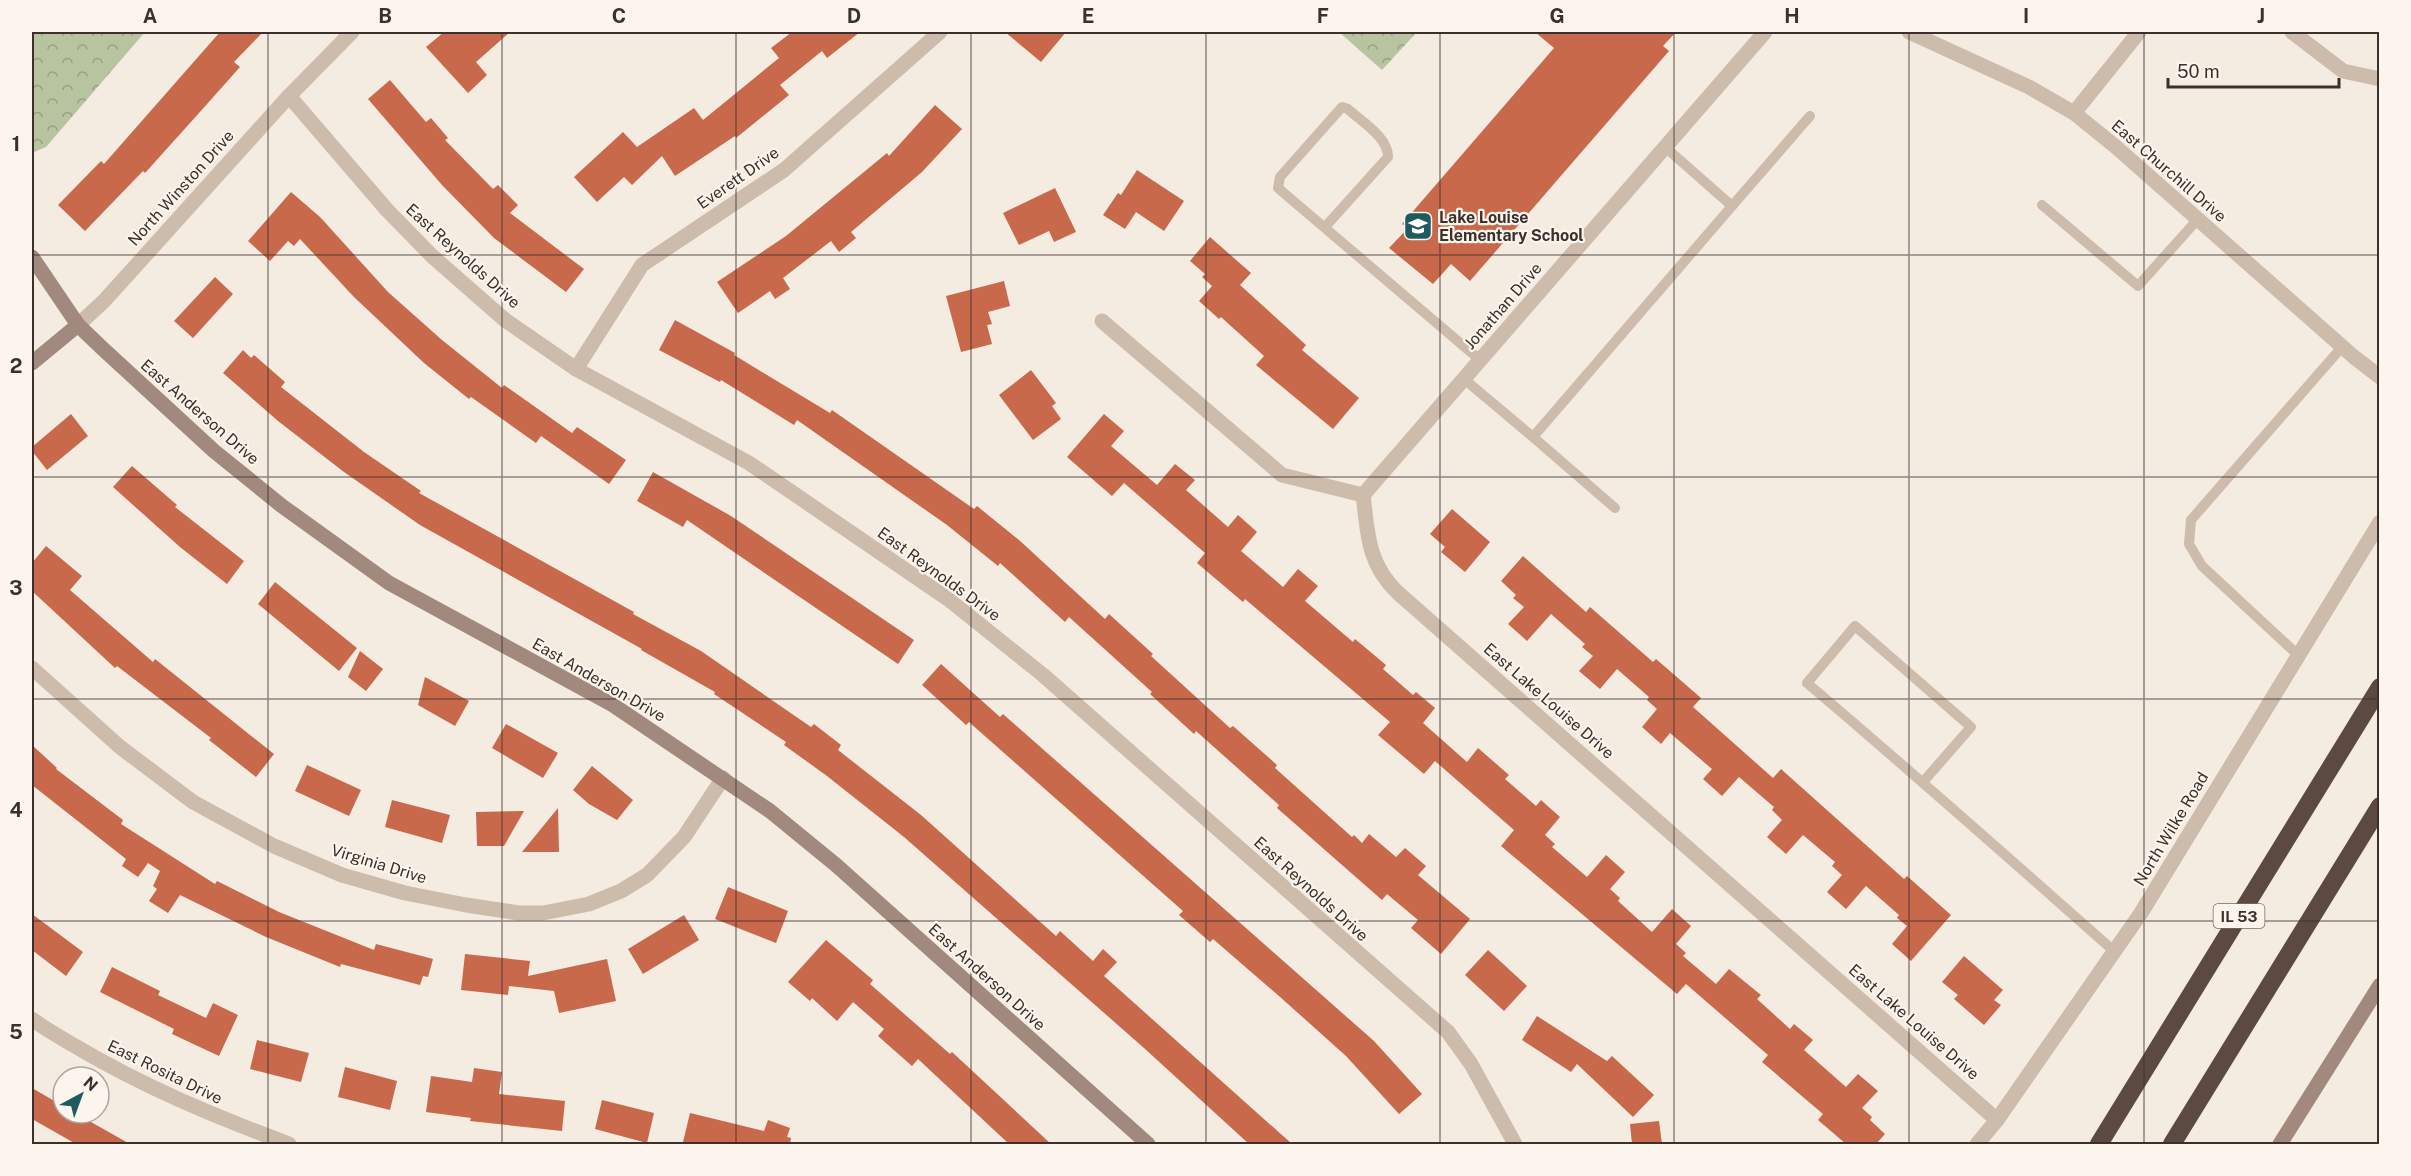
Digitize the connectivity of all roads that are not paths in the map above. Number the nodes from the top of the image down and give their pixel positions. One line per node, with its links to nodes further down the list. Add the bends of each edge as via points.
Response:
1 (352, 32): 8 (street, North Winston Drive)
2 (940, 32): 22 (street, Everett Drive, via 784,170 642,265)
3 (1765, 32): 11 (street, Jonathan Drive)
4 (1909, 32): 9 (street, East Churchill Drive, via 2029,87)
5 (2139, 32): 9 (street)
6 (2292, 32): 7 (street, via 2343,71)
7 (2379, 79)
8 (289, 96): 18 (street, North Winston Drive); 22 (street, East Reynolds Drive, via 432,256 505,320)
9 (2074, 113): 14 (street, East Churchill Drive)
10 (1810, 116): 13 (lane)
11 (1665, 147): 13 (lane); 20 (street, Jonathan Drive)
12 (2042, 205): 14 (lane, via 2138,286)
13 (1732, 206): 25 (lane)
14 (2198, 219): 19 (street, East Churchill Drive)
15 (1325, 227): 15 (lane, via 1388,158 1384,142 1342,107 1278,183 1278,188); 20 (lane)
16 (32, 257): 18 (street, East Anderson Drive)
17 (1102, 321): 26 (street, via 1282,474)
18 (78, 325): 21 (street, North Winston Drive); 32 (street, East Anderson Drive, via 214,451 389,583 613,705)
19 (2342, 347): 23 (street, East Churchill Drive); 29 (lane, via 2192,520 2189,544 2202,566)
20 (1480, 360): 24 (street, Jonathan Drive)
21 (32, 363)
22 (576, 369): 42 (street, East Reynolds Drive, via 749,464 948,599 1043,675 1448,1032 1471,1064)
23 (2379, 376)
24 (1464, 379): 25 (lane); 26 (street, Jonathan Drive)
25 (1533, 436): 27 (lane)
26 (1363, 495): 38 (street, East Lake Louise Drive, via 1371,553 1389,584)
27 (1615, 508)
28 (2379, 522): 29 (street, North Wilke Road)
29 (2298, 655): 35 (street, North Wilke Road)
30 (32, 668): 32 (street, Virginia Drive, via 147,768 213,813 274,846 342,875 466,905 543,913 589,904 621,891 654,868 684,837)
31 (2379, 687): 44 (highway, IL 53)
32 (723, 778): 41 (street, East Anderson Drive, via 836,865)
33 (1923, 782): 33 (lane, via 1808,683 1855,626 1971,727); 35 (lane)
34 (2379, 806): 45 (highway)
35 (2114, 951): 38 (street, North Wilke Road)
36 (2379, 985): 39 (street)
37 (32, 1020): 40 (street, East Rosita Drive, via 156,1090)
38 (1997, 1120): 43 (street, North Wilke Road)
39 (2286, 1142)
40 (289, 1144)
41 (1148, 1144)
42 (1515, 1144)
43 (1977, 1144)
44 (2099, 1144)
45 (2172, 1144)

